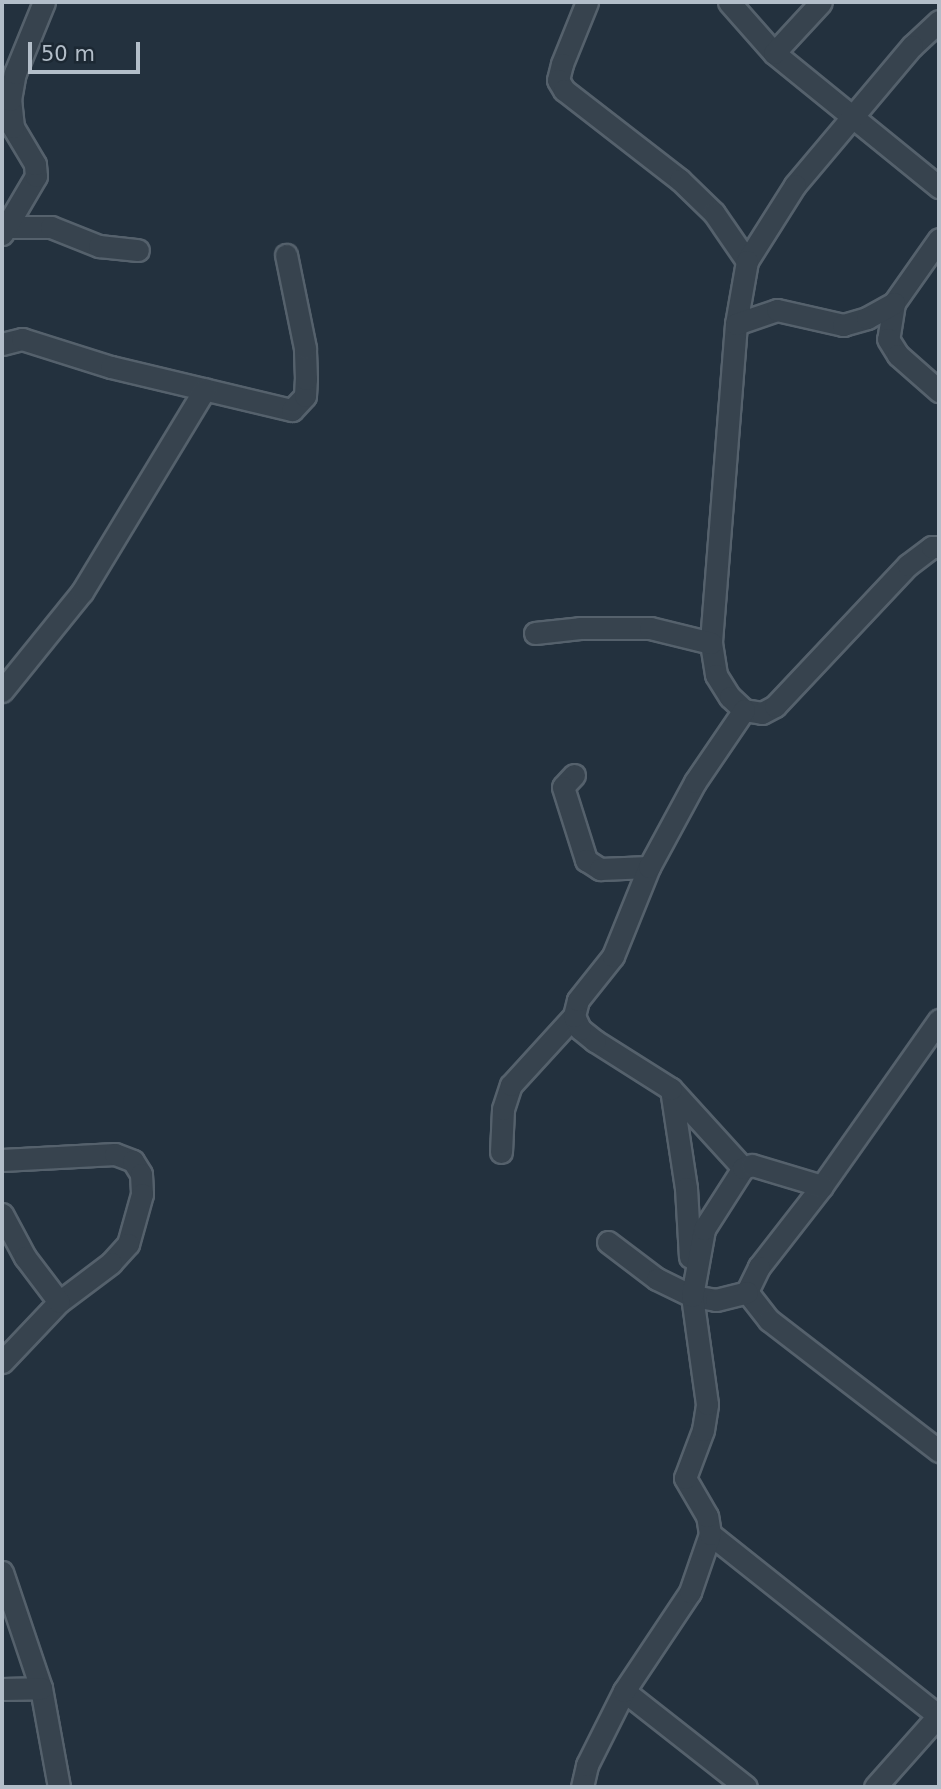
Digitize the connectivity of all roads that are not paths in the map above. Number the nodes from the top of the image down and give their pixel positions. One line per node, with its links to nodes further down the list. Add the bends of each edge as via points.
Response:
1 (44, 2): 8 (street, via 15,73)
2 (587, 2): 14 (street, via 562,64 558,80 564,90 680,180 713,213)
3 (729, 2): 6 (street)
4 (821, 2): 6 (street)
5 (939, 22): 7 (street)
6 (774, 53): 7 (street)
7 (851, 118): 9 (street); 14 (street, via 780,205)
8 (8, 130): 10 (street, via 35,164 36,176)
9 (939, 187)
10 (4, 231): 12 (street, via 51,227 99,246)
11 (939, 239): 15 (street)
12 (138, 250)
13 (286, 255): 18 (street, via 305,348 305,396 299,405 284,411)
14 (747, 261): 16 (street)
15 (894, 303): 16 (street, via 843,325 777,310); 19 (street, via 888,339 898,355)
16 (736, 324): 22 (street)
17 (2, 342): 18 (street, via 22,339 111,367)
18 (205, 389): 23 (street, via 82,592)
19 (939, 391)
20 (937, 544): 24 (street, via 882,591 775,706 762,713)
21 (535, 634): 22 (street, via 580,628 650,628)
22 (711, 643): 24 (street, via 716,675)
23 (2, 691)
24 (744, 710): 26 (street, via 695,782)
25 (574, 775): 26 (street, via 563,787 586,860 600,869)
26 (649, 867): 27 (street, via 621,940 578,1000)
27 (574, 1016): 29 (street, via 580,1029 595,1041); 30 (street, via 511,1085 503,1109)
28 (939, 1020): 33 (street)
29 (670, 1089): 32 (street); 36 (street)
30 (501, 1152)
31 (2, 1160): 40 (street, via 115,1153 133,1161 141,1174 137,1221 128,1244 111,1263)
32 (743, 1168): 33 (street, via 752,1165); 36 (street, via 704,1229)
33 (822, 1186): 38 (street, via 759,1267)
34 (2, 1214): 40 (street, via 25,1257)
35 (608, 1242): 37 (street)
36 (693, 1258): 37 (street); 39 (street)
37 (657, 1279): 39 (street)
38 (747, 1292): 39 (street, via 716,1300); 42 (street, via 769,1321)
39 (692, 1296): 43 (street, via 707,1404 686,1485 707,1516)
40 (59, 1302): 41 (street)
41 (2, 1362)
42 (939, 1451)
43 (710, 1534): 47 (street, via 690,1592); 48 (street)
44 (2, 1572): 45 (street)
45 (41, 1688): 46 (street); 49 (street)
46 (2, 1689)
47 (624, 1691): 50 (street, via 587,1765); 51 (street)
48 (939, 1716): 52 (street)
49 (59, 1787)
50 (583, 1787)
51 (746, 1787)
52 (875, 1787)

